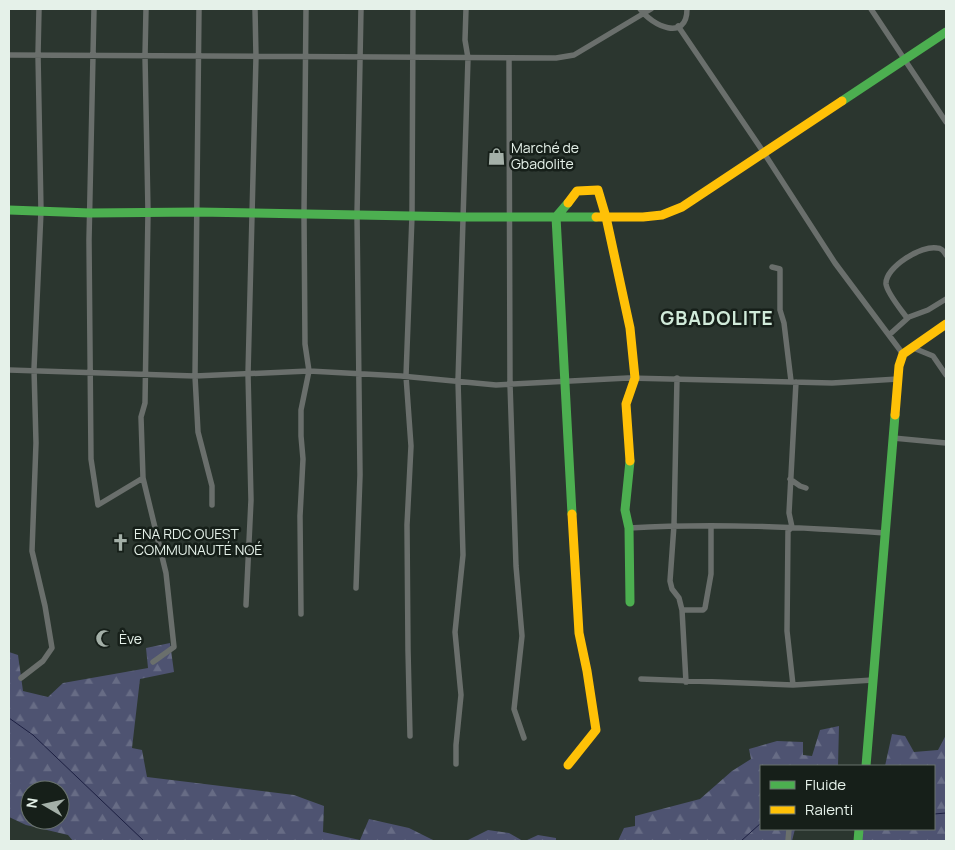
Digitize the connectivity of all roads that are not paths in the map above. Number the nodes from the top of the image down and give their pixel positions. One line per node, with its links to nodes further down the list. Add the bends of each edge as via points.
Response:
1 (39, 9): 17 (street)
2 (94, 9): 18 (street)
3 (146, 9): 19 (street)
4 (199, 9): 20 (street)
5 (255, 9): 21 (street)
6 (306, 9): 22 (street)
7 (361, 9): 23 (street)
8 (413, 9): 24 (street)
9 (466, 9): 25 (street)
10 (651, 9): 13 (street)
11 (687, 9): 14 (street, via 684,21)
12 (871, 9): 27 (street)
13 (642, 11): 14 (street, via 653,23 673,29); 26 (street, via 574,55)
14 (678, 26): 29 (street)
15 (946, 32): 27 (street)
16 (9, 55): 17 (street)
17 (38, 55): 18 (street); 31 (street)
18 (94, 56): 19 (street); 34 (street)
19 (145, 56): 20 (street); 32 (street)
20 (198, 56): 21 (street); 33 (street)
21 (256, 57): 22 (street); 35 (street)
22 (306, 57): 23 (street); 36 (street)
23 (361, 57): 24 (street); 37 (street)
24 (412, 58): 25 (street); 38 (street)
25 (468, 58): 26 (street); 39 (street)
26 (509, 58): 40 (street)
27 (905, 59): 28 (street); 29 (street)
28 (946, 122)
29 (764, 152): 42 (street, via 676,210 643,217); 48 (street, via 835,263)
30 (9, 210): 31 (street)
31 (42, 211): 34 (street); 52 (street)
32 (148, 212): 33 (street); 34 (street); 55 (street)
33 (198, 212): 35 (street); 59 (street)
34 (90, 213): 54 (street)
35 (251, 213): 36 (street); 56 (street)
36 (304, 214): 37 (street); 53 (street, via 305,344)
37 (357, 215): 38 (street); 57 (street)
38 (412, 216): 39 (street); 60 (street)
39 (464, 217): 40 (street); 64 (street)
40 (509, 217): 41 (street); 67 (street)
41 (556, 217): 42 (street); 42 (street, via 577,192 598,190); 65 (street)
42 (606, 217): 61 (street, via 630,328)
43 (946, 254): 46 (street, via 936,247 923,250 903,260 889,274 888,290)
44 (772, 267): 66 (street, via 780,269 780,310)
45 (946, 299): 46 (street)
46 (907, 318): 48 (street)
47 (946, 324): 49 (street)
48 (889, 335): 50 (street)
49 (911, 347): 50 (street); 58 (street, via 933,356)
50 (903, 354): 63 (street)
51 (9, 370): 52 (street)
52 (34, 370): 54 (street); 85 (street, via 36,443 32,551 52,648 43,661)
53 (309, 371): 56 (street); 57 (street); 83 (street, via 301,410)
54 (91, 372): 55 (street); 70 (street, via 91,460 98,505)
55 (146, 374): 59 (street); 70 (street, via 141,417)
56 (248, 374): 59 (street); 81 (street, via 251,500)
57 (358, 374): 60 (street); 79 (street, via 360,475)
58 (946, 375)
59 (195, 376): 73 (street, via 198,432 212,486)
60 (406, 376): 64 (street); 90 (street, via 412,446 407,525)
61 (635, 378): 62 (street); 65 (street); 77 (street, via 626,404 630,456 625,510)
62 (677, 378): 66 (street); 74 (street)
63 (898, 380): 66 (street); 68 (street)
64 (458, 381): 67 (street); 92 (street, via 463,555 455,632 462,694)
65 (564, 381): 67 (street); 93 (street, via 579,633 596,730)
66 (794, 381): 71 (street)
67 (510, 384): 91 (street, via 516,566 522,636 514,709)
68 (893, 438): 69 (street); 78 (street)
69 (946, 443)
70 (143, 478): 84 (street, via 166,572 174,647)
71 (790, 479): 72 (street); 76 (street)
72 (806, 488)
73 (212, 505)
74 (674, 525): 75 (street); 77 (street); 82 (street, via 670,581)
75 (711, 526): 76 (street); 82 (street, via 711,574 705,608)
76 (792, 527): 78 (street); 89 (street, via 788,531 787,631)
77 (629, 528): 80 (street)
78 (885, 533): 87 (street)
79 (356, 588)
80 (630, 602)
81 (246, 605)
82 (682, 610): 88 (street)
83 (301, 614)
84 (153, 662)
85 (21, 678)
86 (641, 679): 88 (street)
87 (873, 680): 89 (street); 94 (street)
88 (686, 682): 89 (street)
89 (793, 685)
90 (410, 736)
91 (524, 738)
92 (456, 764)
93 (568, 765)
94 (866, 765)

